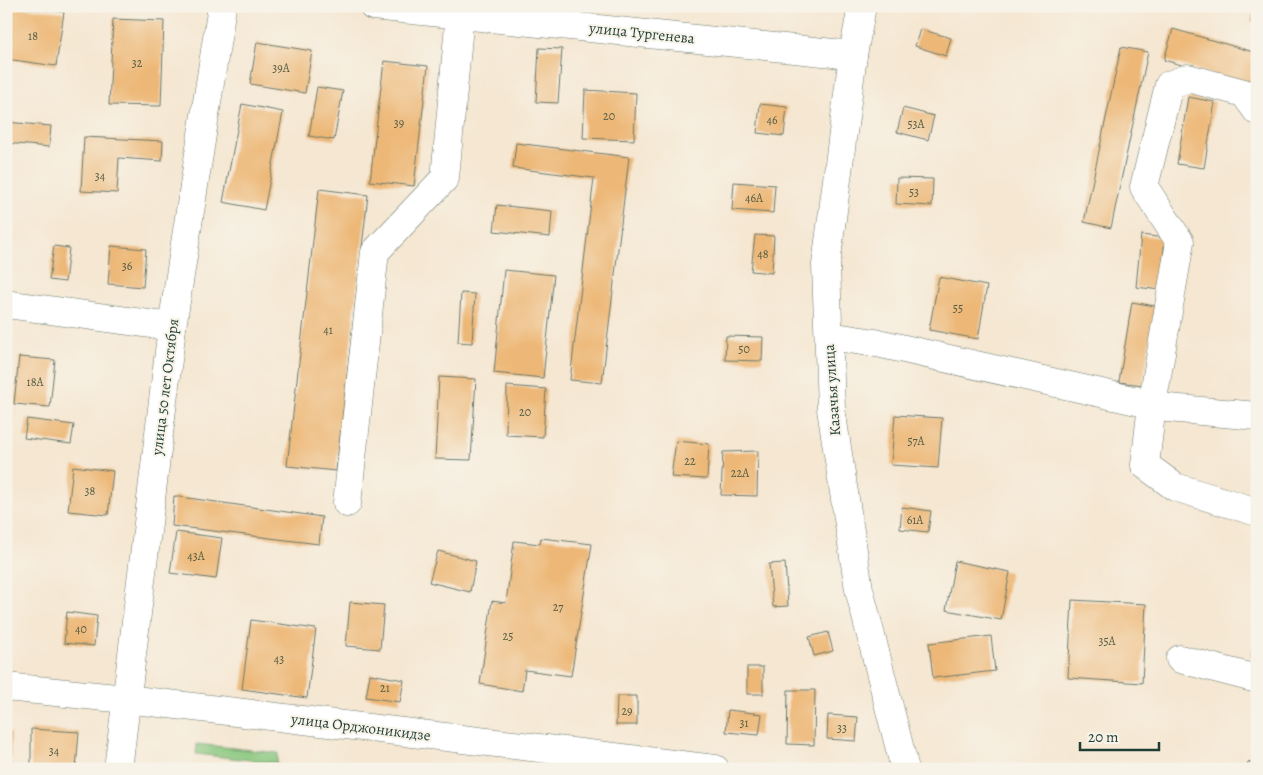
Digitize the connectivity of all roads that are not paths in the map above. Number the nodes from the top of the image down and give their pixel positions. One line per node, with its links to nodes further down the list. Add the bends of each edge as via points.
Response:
1 (222, 6): 8 (street, улица 50 лет Октября)
2 (373, 6): 4 (street, улица Тургенева)
3 (862, 6): 5 (street, Казачья улица)
4 (460, 14): 5 (street, улица Тургенева); 12 (street, via 445,178 375,252)
5 (852, 55): 9 (street, Казачья улица, via 826,265)
6 (1257, 111): 10 (street, via 1244,93 1188,78 1169,85 1144,187 1180,242)
7 (6, 304): 8 (street)
8 (172, 327): 17 (street, улица 50 лет Октября)
9 (829, 336): 10 (street, via 882,344); 21 (street, Казачья улица, via 830,409 859,588)
10 (1152, 405): 11 (street); 13 (street, via 1145,465 1175,487)
11 (1257, 416)
12 (347, 503)
13 (1257, 512)
14 (1180, 659): 15 (street)
15 (1257, 679)
16 (6, 687): 17 (street, улица Орджоникидзе)
17 (126, 699): 18 (street, улица Орджоникидзе); 19 (street, улица 50 лет Октября)
18 (673, 766): 20 (street, улица Орджоникидзе)
19 (118, 769)
20 (715, 769)
21 (904, 769)

